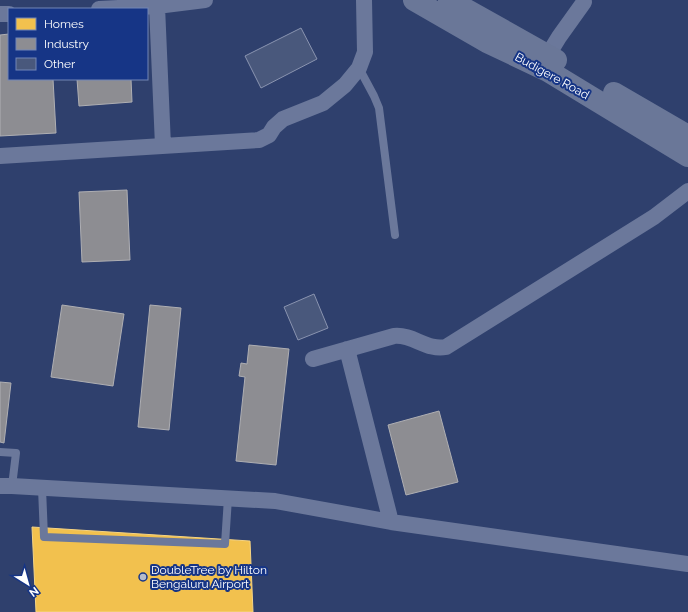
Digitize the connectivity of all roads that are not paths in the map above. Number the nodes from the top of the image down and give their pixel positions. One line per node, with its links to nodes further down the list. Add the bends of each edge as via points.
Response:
1 (205, 0): 6 (street)
2 (364, 0): 9 (street, via 365,52)
3 (414, 0): 13 (main road, Budigere Road, via 487,42 548,70)
4 (449, 0): 8 (main road, Budigere Road)
5 (584, 2): 8 (street)
6 (157, 6): 7 (street); 11 (street)
7 (118, 8)
8 (548, 55): 10 (main road, Budigere Road)
9 (359, 68): 11 (street, via 345,85 323,102 283,119 269,135 259,140); 15 (lane, via 379,108)
10 (688, 136)
11 (163, 146): 12 (street)
12 (0, 156)
13 (688, 156)
14 (688, 191): 16 (street, via 654,217 446,347 439,349 398,335)
15 (395, 235)
16 (347, 349): 17 (street); 22 (street)
17 (313, 358)
18 (0, 452): 19 (lane, via 16,453)
19 (6, 486): 20 (street)
20 (42, 488): 21 (street); 21 (lane, via 44,537 225,544)
21 (228, 498): 22 (street, via 275,501)
22 (391, 522): 23 (street)
23 (688, 564)

